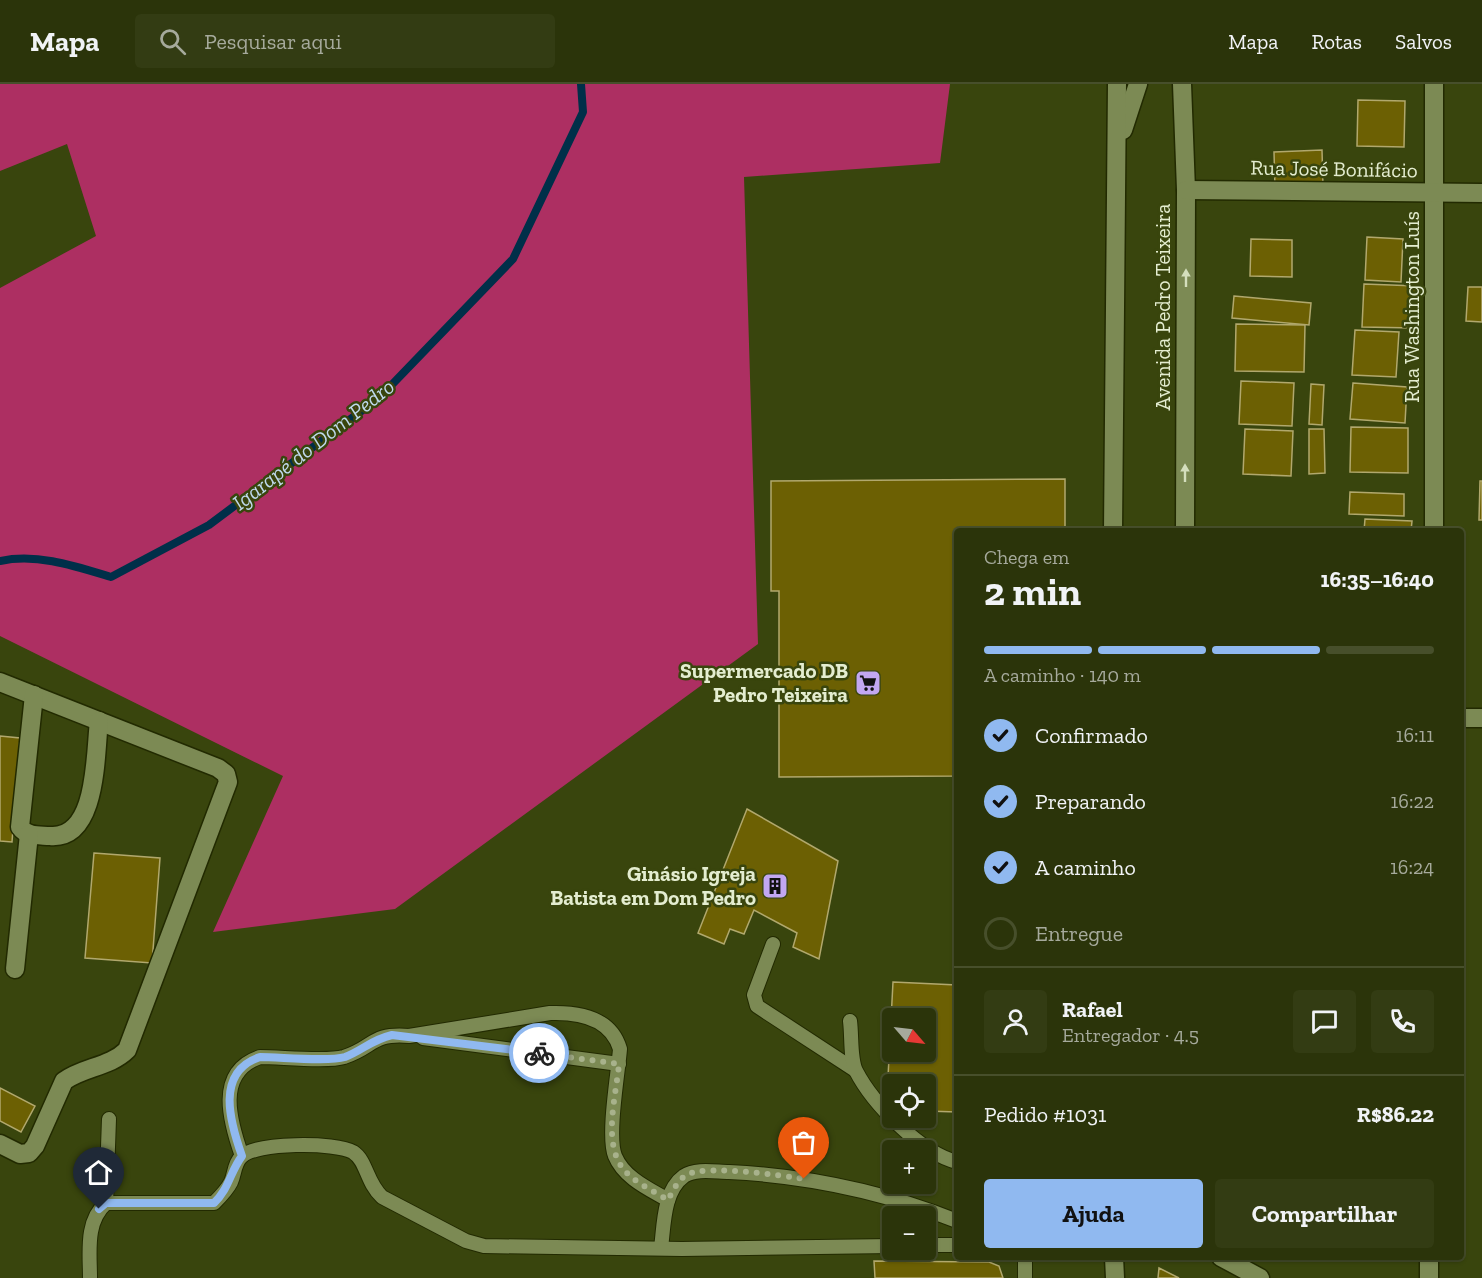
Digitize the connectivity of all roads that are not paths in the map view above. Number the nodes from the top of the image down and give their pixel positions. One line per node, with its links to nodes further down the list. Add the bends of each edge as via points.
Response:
1 (1117, 84): 5 (street)
2 (1138, 84): 5 (street)
3 (1182, 84): 6 (street, Avenida Pedro Teixeira)
4 (1434, 84): 7 (street, Rua Washington Luís)
5 (1117, 146): 9 (street)
6 (1186, 190): 7 (street, Rua José Bonifácio); 10 (street, Avenida Pedro Teixeira, one-way to 6)
7 (1435, 192): 8 (street, Rua José Bonifácio); 11 (street, Rua Washington Luís)
8 (1482, 193)
9 (1113, 528)
10 (1185, 528)
11 (1434, 528)
12 (0, 682): 13 (street)
13 (34, 695): 16 (street); 17 (street, via 21,827)
14 (1464, 718): 15 (street)
15 (1482, 718)
16 (99, 721): 17 (street, via 89,804 79,824 59,837); 25 (street, via 218,768 226,774 228,782 127,1050 120,1057 64,1081 29,1153 20,1154)
17 (29, 834): 19 (street)
18 (773, 944): 23 (lane, via 754,995 757,1006)
19 (15, 969)
20 (850, 1021): 23 (lane)
21 (409, 1036): 22 (lane); 22 (lane, via 573,1012 599,1023 617,1038); 26 (lane, via 374,1039 342,1058 260,1057 247,1061 237,1073 229,1106 231,1126)
22 (619, 1064): 28 (lane, via 613,1131 615,1156 628,1174)
23 (855, 1070): 27 (lane, via 897,1125 942,1158)
24 (109, 1119): 29 (lane)
25 (0, 1144)
26 (242, 1156): 29 (lane, via 231,1181 214,1203); 34 (lane, via 255,1148 270,1146 339,1148 352,1152 363,1161 371,1187 382,1197 466,1241 484,1246)
27 (954, 1161)
28 (668, 1200): 30 (lane, via 686,1175 701,1171 766,1174 822,1181); 34 (lane)
29 (106, 1203): 39 (lane, via 99,1209 90,1233)
30 (954, 1220)
31 (936, 1245): 32 (lane)
32 (954, 1245)
33 (882, 1246): 34 (lane)
34 (661, 1248)
35 (1025, 1260): 40 (lane)
36 (1114, 1260): 41 (street)
37 (1227, 1260): 42 (street)
38 (1430, 1260): 43 (street)
39 (90, 1278)
40 (1025, 1278)
41 (1115, 1278)
42 (1260, 1278)
43 (1429, 1278)

